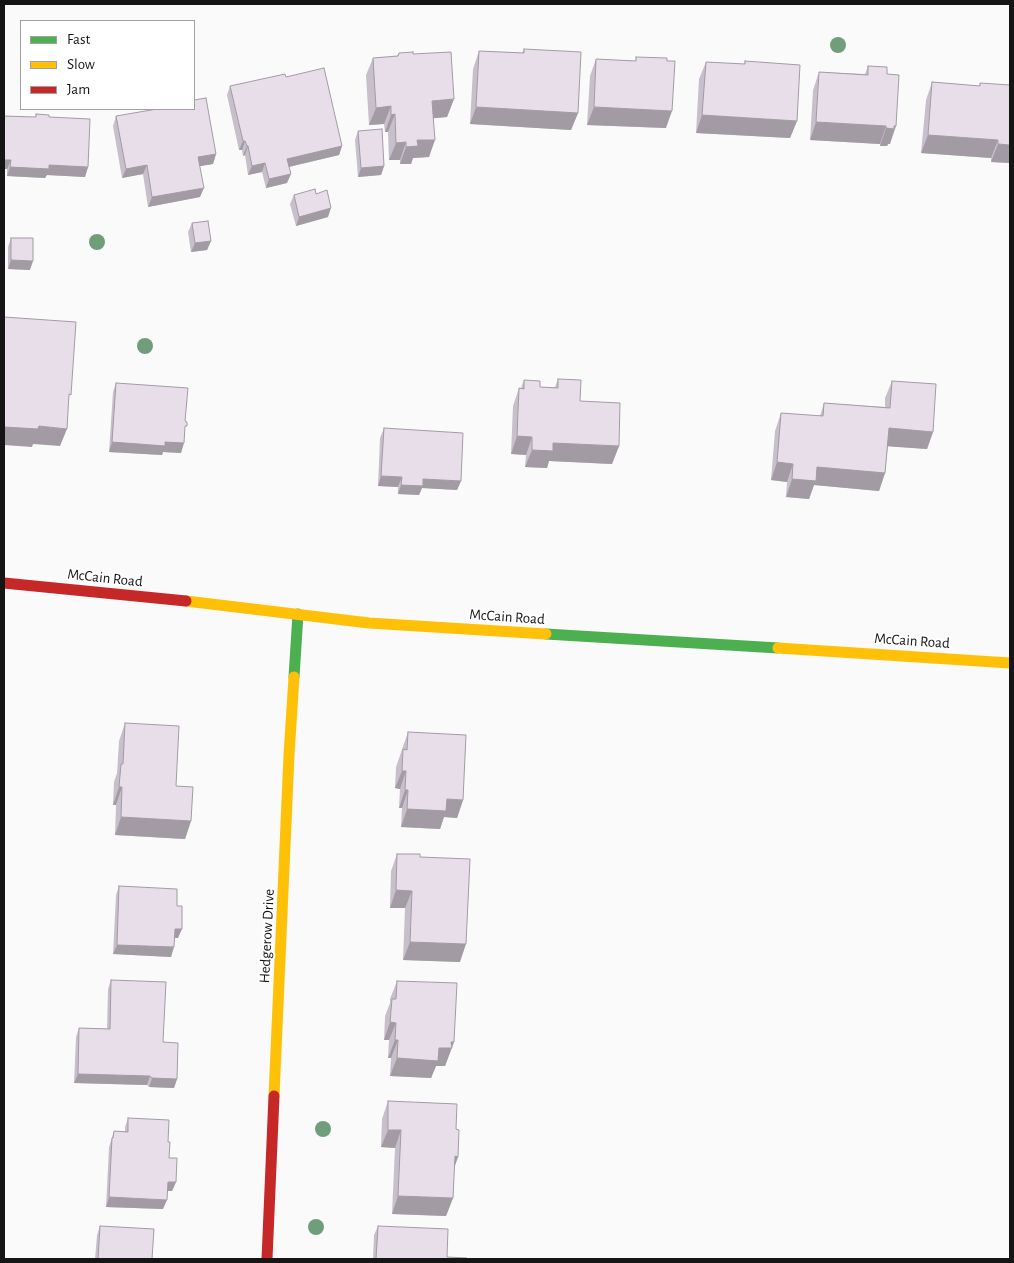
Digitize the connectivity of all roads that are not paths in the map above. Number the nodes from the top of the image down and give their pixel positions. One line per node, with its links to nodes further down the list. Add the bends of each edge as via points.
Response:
1 (4, 583): 2 (street, McCain Road)
2 (298, 614): 3 (street, McCain Road, via 398,624); 4 (street, Hedgerow Drive)
3 (1010, 663)
4 (267, 1259)

